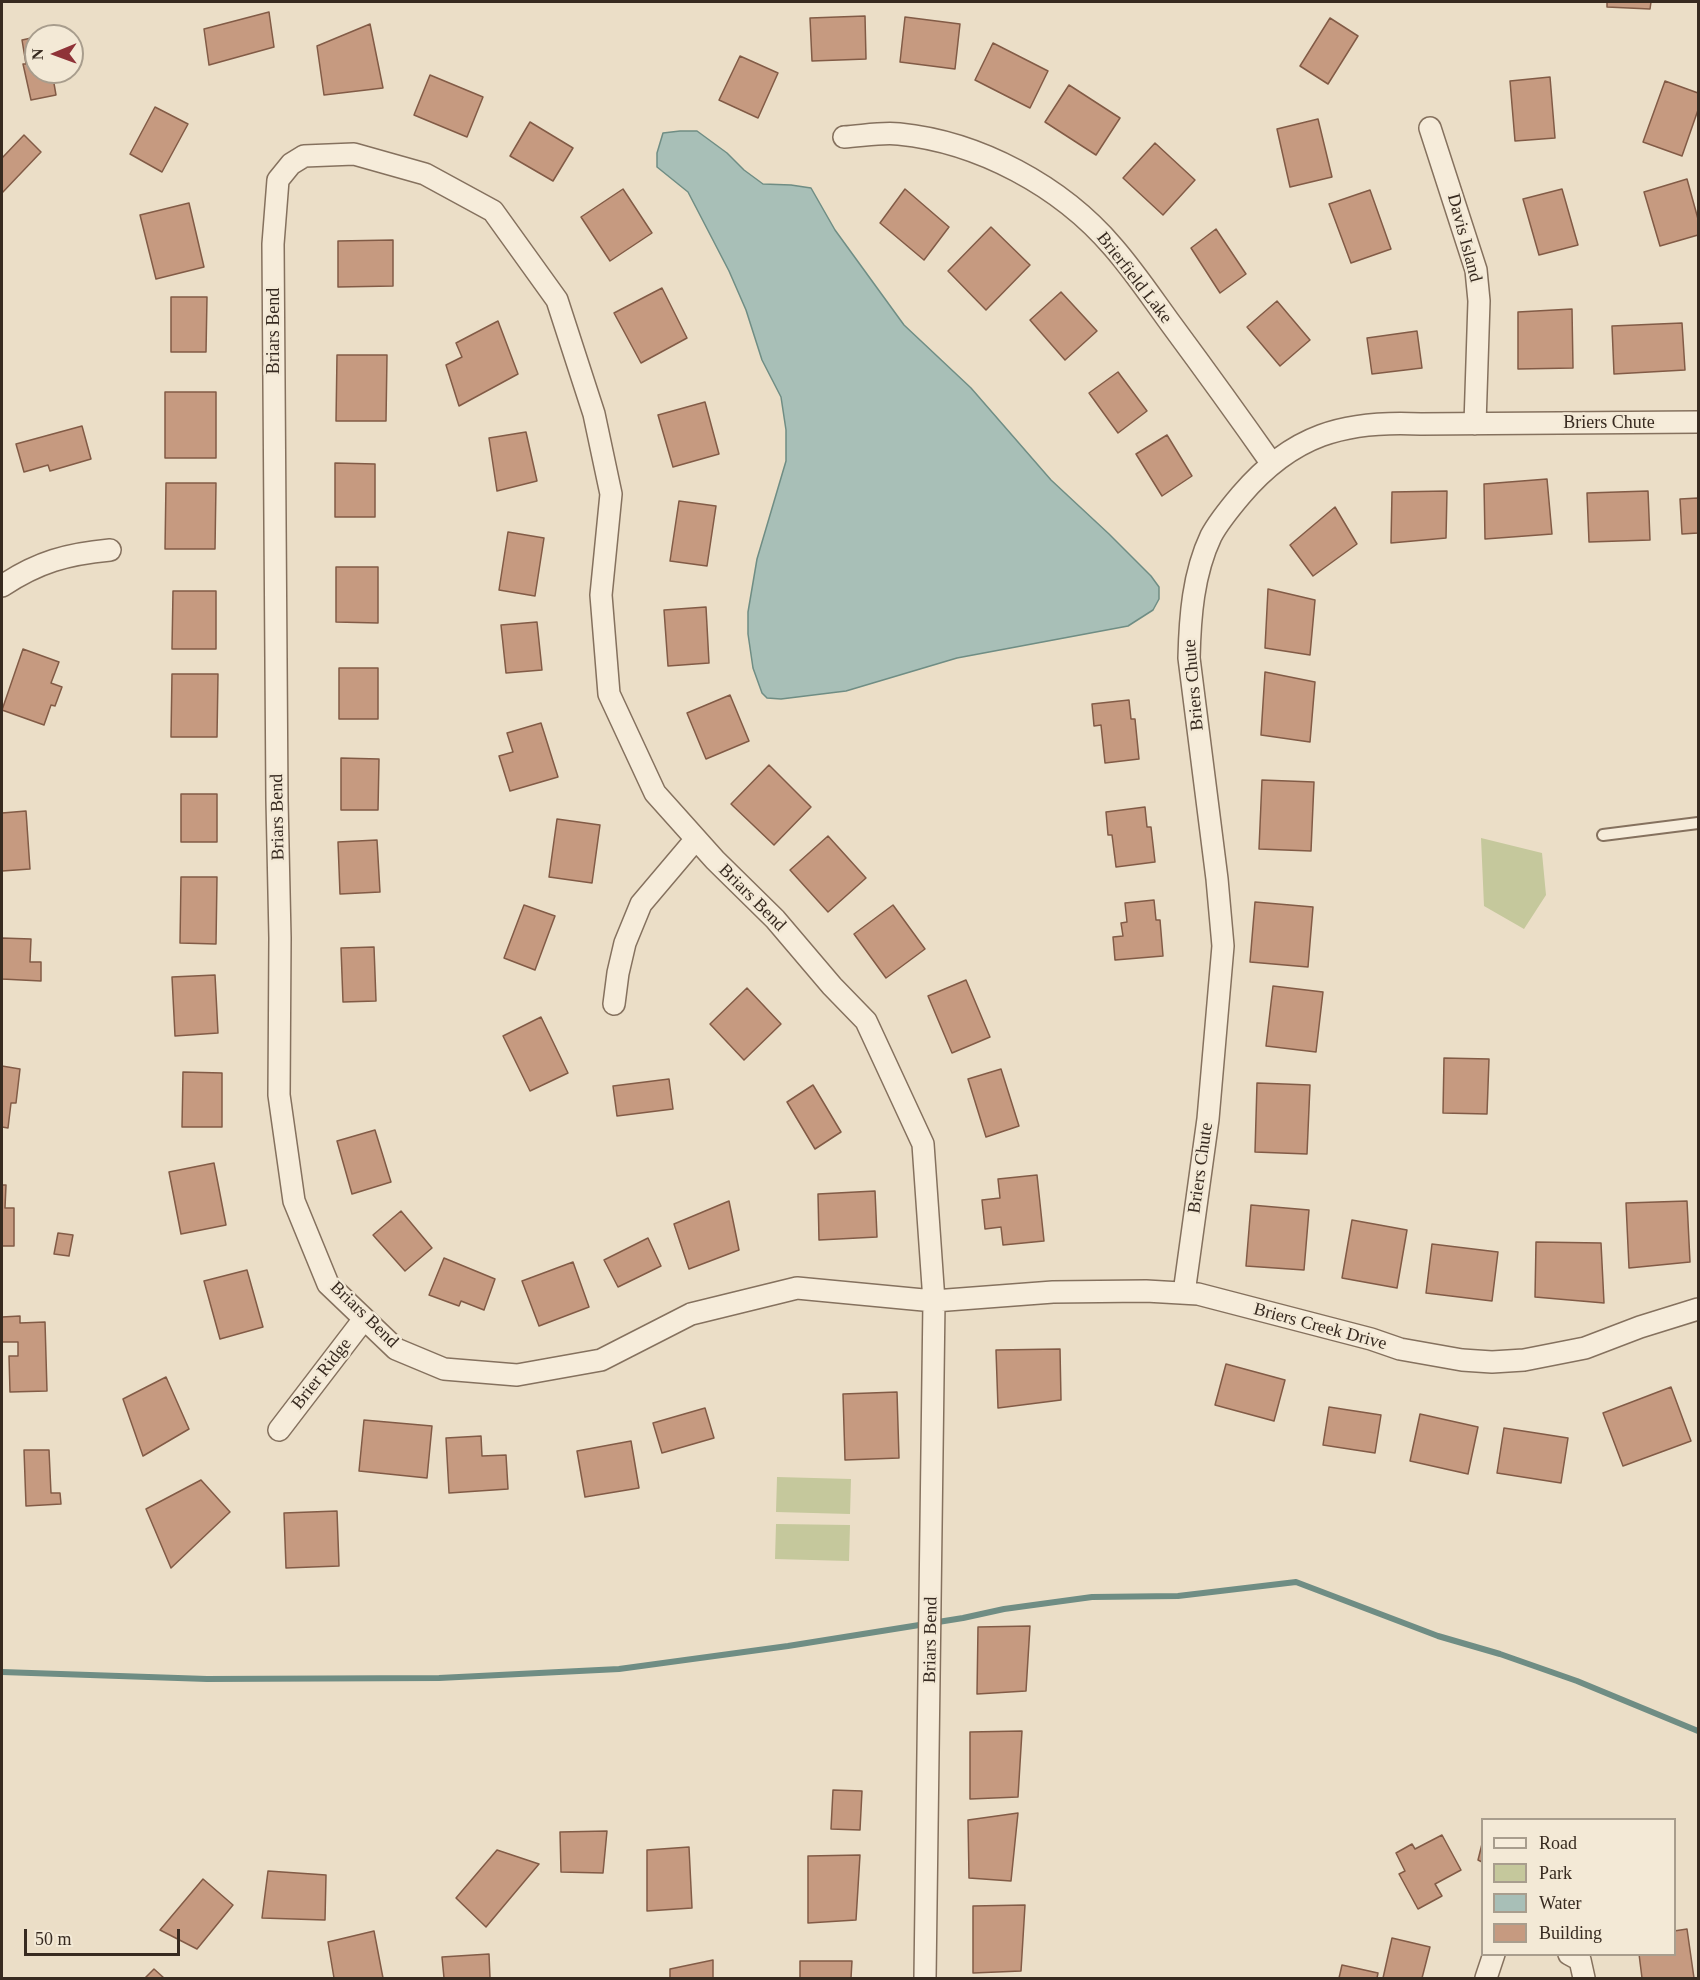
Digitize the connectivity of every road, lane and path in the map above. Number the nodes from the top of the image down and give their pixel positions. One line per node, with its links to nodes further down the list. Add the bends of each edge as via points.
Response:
1 (1430, 128): 4 (street, Davis Island, via 1476,270 1479,301)
2 (844, 137): 5 (street, Brierfield Lake, via 897,134 958,146 1015,171 1067,204 1113,247)
3 (1698, 422): 4 (street, Briers Chute)
4 (1475, 424): 5 (street, Briers Chute, via 1355,425 1297,446)
5 (1272, 464): 12 (street, Briers Chute, via 1249,486 1211,536 1193,596 1189,658 1223,946 1208,1119)
6 (110, 550): 7 (street, via 51,560)
7 (2, 585)
8 (1698, 823): 9 (lane)
9 (1603, 835)
10 (696, 839): 11 (street, via 641,904 626,942); 13 (street, Briars Bend, via 775,919 866,1021 923,1144); 15 (street, Briars Bend, via 655,793 609,694 602,595 611,494 594,414 556,300 493,212 415,171 354,154 304,156 291,164 279,180 273,244 279,1095 294,1201 328,1284)
11 (614, 1004)
12 (1184, 1293): 13 (street, Briers Creek Drive, via 1053,1292); 14 (street, Briers Creek Drive, via 1430,1356 1492,1362 1585,1348)
13 (934, 1301): 15 (street, Briars Bend, via 797,1288 692,1314 601,1360 517,1375 444,1369 396,1349); 19 (street, Briars Bend)
14 (1698, 1309)
15 (364, 1318): 16 (street, Brier Ridge)
16 (279, 1430)
17 (1493, 1956): 20 (street)
18 (1573, 1956): 21 (street, via 1580,1960)
19 (925, 1978)
20 (1486, 1978)
21 (1584, 1978)

